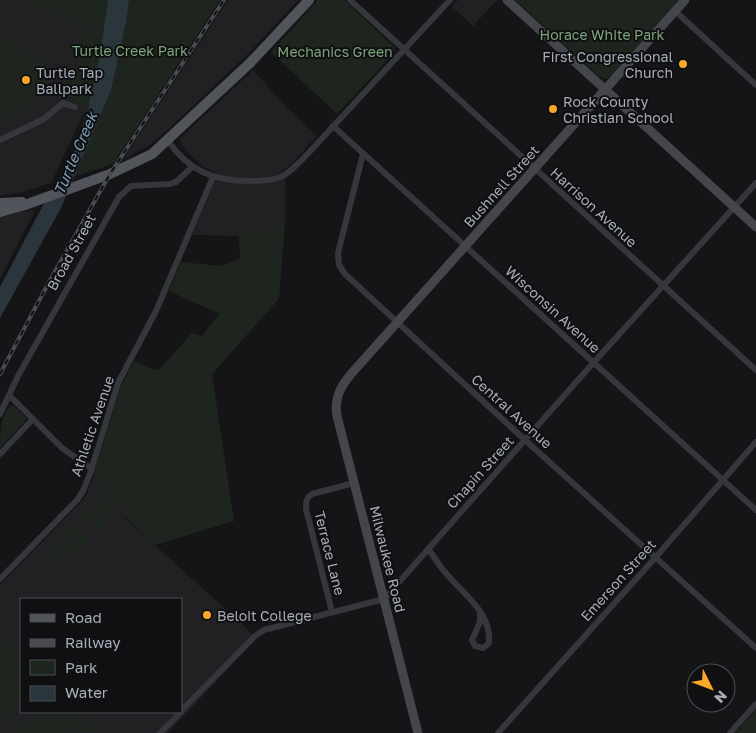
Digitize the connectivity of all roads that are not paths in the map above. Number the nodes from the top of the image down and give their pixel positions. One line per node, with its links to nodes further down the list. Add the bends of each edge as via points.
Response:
1 (309, 0): 13 (main road, via 250,63)
2 (350, 0): 7 (street, Harrison Avenue)
3 (450, 0): 7 (street)
4 (507, 0): 9 (street)
5 (685, 0): 6 (street, Bushnell Street)
6 (675, 11): 8 (street); 9 (street, Bushnell Street)
7 (405, 50): 11 (street); 16 (street, Harrison Avenue)
8 (756, 85)
9 (605, 90): 16 (street, Bushnell Street); 21 (street)
10 (75, 107): 12 (street, via 63,103 44,119)
11 (333, 126): 14 (street, Wisconsin Avenue); 17 (street, via 281,176 249,181)
12 (0, 140)
13 (168, 141): 15 (street); 19 (main road, via 152,154 110,174)
14 (363, 154): 24 (street, Wisconsin Avenue); 26 (street, Central Avenue, via 338,253 339,264 345,274)
15 (192, 167): 17 (street); 30 (street, Broad Street, via 176,182 131,186 122,193 96,234)
16 (534, 169): 24 (street, Bushnell Street); 25 (street, Harrison Avenue)
17 (213, 177): 36 (street, Athletic Avenue, via 156,312 118,383)
18 (756, 183): 21 (street, Chapin Street)
19 (36, 200): 20 (main road); 22 (main road)
20 (0, 203)
21 (735, 208): 23 (street); 25 (street, Chapin Street)
22 (0, 212)
23 (756, 227)
24 (466, 246): 26 (street, Bushnell Street); 27 (street, Wisconsin Avenue)
25 (663, 286): 27 (street, Chapin Street); 28 (street, Harrison Avenue)
26 (397, 323): 29 (street, Bushnell Street); 33 (street, Central Avenue)
27 (594, 363): 33 (street, Chapin Street); 37 (street, Wisconsin Avenue)
28 (756, 370)
29 (339, 391): 38 (street, Milwaukee Road, via 335,406)
30 (9, 396): 31 (street, Broad Street); 32 (street)
31 (0, 414)
32 (33, 419): 35 (street); 36 (street, via 62,448)
33 (525, 440): 40 (street, Chapin Street); 41 (street, Central Avenue)
34 (756, 442): 37 (street, Emerson Street)
35 (0, 454)
36 (92, 469): 42 (street, Athletic Avenue, via 77,500)
37 (723, 480): 39 (street, Wisconsin Avenue); 41 (street, Emerson Street)
38 (354, 483): 43 (street, Milwaukee Road); 44 (street, Terrace Lane, via 312,494 306,499)
39 (756, 510)
40 (428, 548): 43 (street, Chapin Street); 45 (street)
41 (655, 558): 46 (street, Central Avenue); 52 (street, Emerson Street)
42 (0, 579)
43 (384, 599): 44 (street); 51 (street, Milwaukee Road)
44 (332, 612): 48 (street, via 264,630)
45 (480, 612): 45 (street, via 480,622 472,640 475,646 483,648 490,639)
46 (756, 648)
47 (756, 704): 53 (street)
48 (182, 711)
49 (180, 713): 50 (street)
50 (160, 733)
51 (418, 733)
52 (498, 733)
53 (730, 733)

